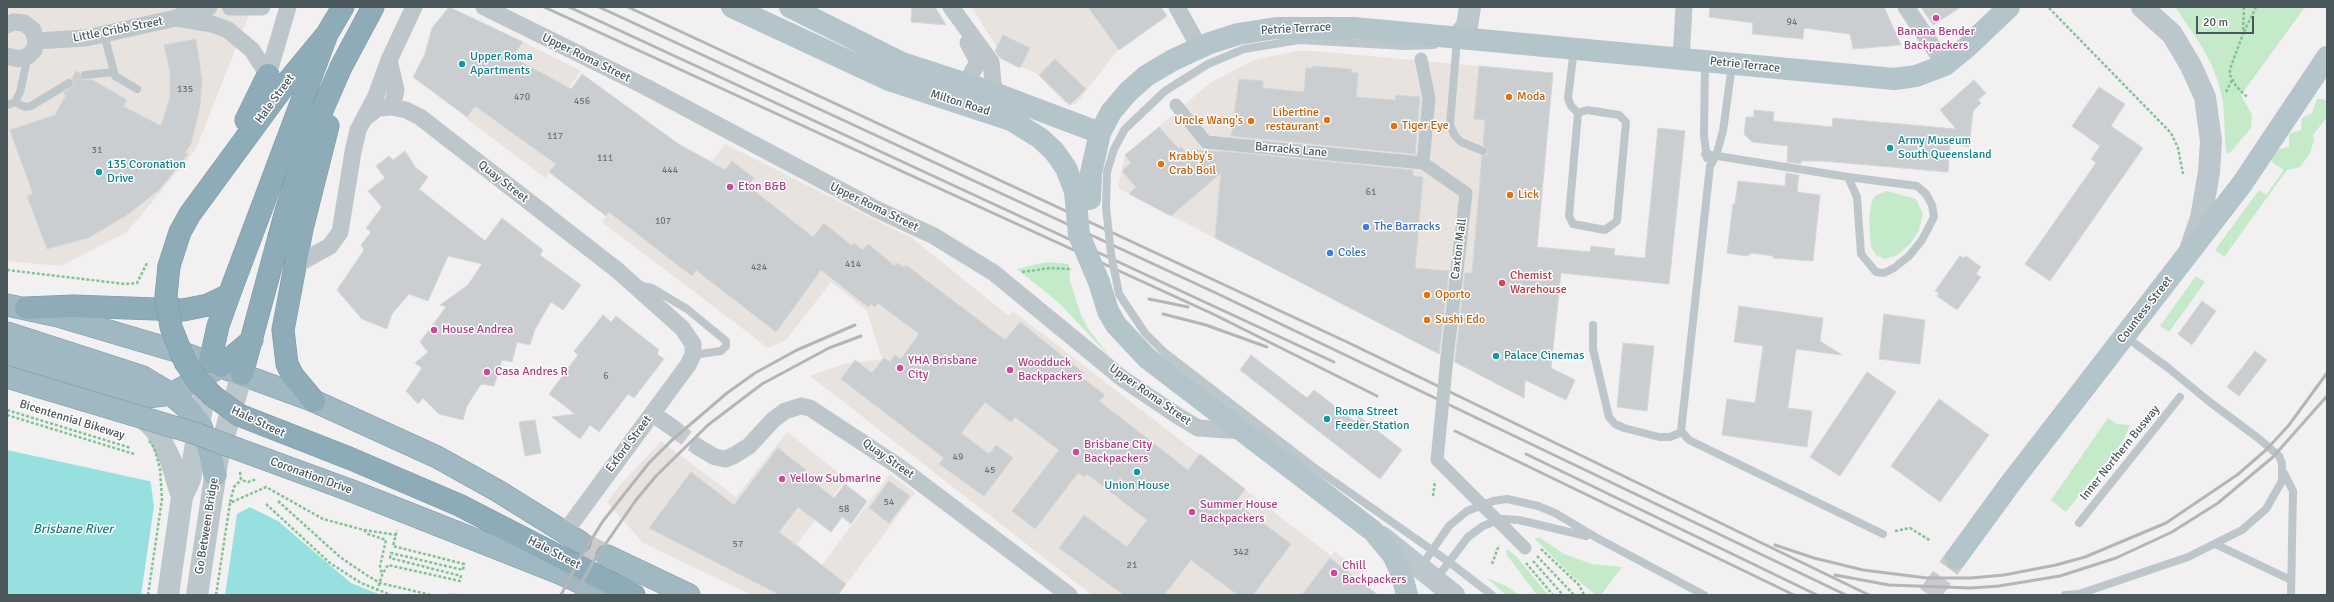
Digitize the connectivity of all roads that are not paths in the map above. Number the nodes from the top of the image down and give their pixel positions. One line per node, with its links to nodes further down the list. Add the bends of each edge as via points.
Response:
1 (209, 7): 18 (street, Little Cribb Street, via 192,10)
2 (230, 7): 3 (street)
3 (262, 7)
4 (288, 7): 37 (street)
5 (343, 7): 21 (highway, Hale Street)
6 (373, 7): 42 (highway)
7 (414, 7): 31 (street)
8 (484, 7): 79 (street, Upper Roma Street, via 646,87 876,209 934,236 994,273 1118,375 1198,428)
9 (732, 7): 57 (main road, Milton Road, via 889,80 1011,120 1040,138 1054,151)
10 (790, 7): 39 (main road, Milton Road, via 902,63)
11 (950, 7): 39 (street, via 978,61); 41 (street, via 991,62)
12 (1177, 7): 24 (street)
13 (1470, 7): 22 (main road, via 1466,26)
14 (1684, 7): 30 (street)
15 (1906, 7): 34 (street)
16 (2009, 7): 34 (main road, Petrie Terrace)
17 (2142, 7): 58 (main road, via 2172,34 2183,50 2205,97 2209,118 2209,172 2201,218)
18 (176, 18): 20 (street, Little Cribb Street); 37 (street, Little Cribb Street, via 212,24 228,30 252,50)
19 (7, 24): 23 (street, via 19,21 24,23 33,30)
20 (104, 34): 23 (street, Little Cribb Street, via 86,38); 35 (lane)
21 (327, 34): 54 (highway, Hale Street, via 284,86); 61 (highway)
22 (1457, 38): 24 (main road, Petrie Terrace, via 1354,28 1300,27 1238,34); 25 (main road, Petrie Terrace); 48 (lane, Petrie Terrace, via 1448,43 1405,46 1299,40 1244,49 1208,64 1165,91); 49 (lane, via 1450,125 1461,142)
23 (36, 41): 27 (street, via 34,50)
24 (1199, 47): 48 (main road, Petrie Terrace, via 1159,67 1128,92 1111,112)
25 (1574, 48): 30 (main road, Petrie Terrace); 46 (lane, via 1568,98)
26 (7, 56): 27 (street, via 20,59)
27 (28, 56): 43 (lane, via 22,86)
28 (2327, 57): 58 (main road, Countess Street, via 2242,184)
29 (1421, 59): 52 (street, via 1429,98)
30 (1681, 59): 32 (main road, Petrie Terrace)
31 (389, 60): 45 (street, via 396,90); 47 (street)
32 (1705, 62): 33 (main road, Petrie Terrace); 50 (lane)
33 (1733, 64): 34 (main road, Petrie Terrace, via 1894,79 1916,76); 51 (lane, via 1723,131)
34 (1945, 65)
35 (114, 72): 36 (lane); 40 (lane, via 120,81)
36 (85, 75)
37 (268, 75): 54 (highway, via 239,132)
38 (69, 83): 43 (lane, via 31,106)
39 (966, 83): 41 (main road, Milton Road)
40 (137, 89)
41 (994, 93): 48 (main road, Milton Road)
42 (326, 98): 59 (highway, via 328,130 310,196); 66 (highway, via 296,177)
43 (11, 103)
44 (1176, 105): 52 (street, Barracks Lane, via 1206,142)
45 (392, 107): 47 (street, via 378,108); 60 (street, Quay Street, via 420,117)
46 (1578, 113): 46 (lane, via 1569,216 1573,224 1605,230 1616,221 1626,122 1619,115 1587,110)
47 (365, 118): 59 (street, via 358,130 353,152 342,226 334,242)
48 (1109, 137): 56 (lane); 56 (lane, via 1103,139); 57 (main road, via 1091,173)
49 (1483, 151)
50 (1705, 154): 51 (lane); 53 (lane)
51 (1716, 156): 53 (lane); 55 (lane)
52 (1423, 162): 90 (street, Caxton Mall, bridge, via 1466,193 1437,460)
53 (1710, 166): 80 (lane, via 1680,423)
54 (225, 167): 100 (highway, Hale Street, bridge, via 187,220 173,251 166,296 171,327 185,362 198,381 239,415 459,505)
55 (1848, 177): 55 (lane, via 1856,198 1861,254 1876,272 1884,273 1894,268 1922,240 1934,217 1932,205 1926,194 1917,186)
56 (1105, 184): 57 (lane)
57 (1090, 199): 79 (main road, Milton Road, bridge, via 1079,235 1108,311 1125,336 1161,369); 94 (lane, bridge, via 1111,254 1119,294 1144,333 1164,352 1317,470)
58 (2190, 252): 65 (main road, Countess Street)
59 (296, 265): 75 (highway, via 284,325 285,353 293,376)
60 (634, 284): 68 (street, Quay Street, via 689,336 693,344); 68 (lane, Quay Street, via 652,288 687,309 726,341 722,351)
61 (229, 296): 62 (highway, via 208,305 183,310); 70 (highway, via 218,326)
62 (16, 306): 70 (highway, via 112,331)
63 (1593, 325): 80 (lane, via 1593,349 1609,417 1615,424 1624,428 1659,437 1670,437)
64 (7, 333): 73 (highway, via 143,377)
65 (2125, 337): 83 (lane, bridge, via 2279,456); 92 (main road, Countess Street, via 2010,484)
66 (252, 340): 70 (highway); 71 (highway)
67 (7, 354): 73 (highway, via 123,392 147,397)
68 (693, 355): 76 (street, Exford Street)
69 (7, 359): 84 (main road, via 126,407 148,421 156,430 166,450)
70 (213, 367): 71 (highway); 73 (highway); 77 (main road, Go Between Bridge)
71 (242, 374): 75 (highway); 82 (main road, Go Between Bridge)
72 (7, 377): 99 (highway, Coronation Drive, bridge, via 194,433 352,491 557,572)
73 (171, 394): 77 (highway)
74 (2180, 397): 85 (lane, Inner Northern Busway)
75 (314, 401): 87 (highway, via 437,458 498,491)
76 (653, 414): 78 (street); 87 (street, Exford Street)
77 (200, 424): 82 (highway); 84 (main road, Go Between Bridge, via 190,479)
78 (673, 428)
79 (1242, 430): 94 (main road, via 1362,522 1384,542 1402,572)
80 (1682, 432): 86 (lane, via 1694,442)
81 (698, 447): 102 (street, Quay Street, via 716,458 725,459 749,446 785,411 801,406 810,408 898,466)
82 (216, 466): 98 (main road, Go Between Bridge, via 220,501)
83 (2284, 472): 89 (lane, via 2282,481 2266,510 2246,527); 95 (lane, via 2293,491)
84 (182, 497): 97 (main road, Go Between Bridge)
85 (2079, 523)
86 (1883, 534)
87 (572, 537)
88 (1597, 538): 93 (lane, via 1554,526 1504,519 1474,532); 94 (lane, via 1538,506 1507,499 1493,501 1467,510 1449,526); 105 (lane)
89 (2215, 544): 95 (lane); 96 (lane, via 2161,568)
90 (1525, 548)
91 (607, 556): 101 (highway)
92 (1956, 558)
93 (1449, 562): 94 (lane); 94 (lane); 104 (lane)
94 (1419, 576): 103 (main road)
95 (2292, 580): 107 (lane)
96 (2078, 594): 106 (lane)
97 (168, 595)
98 (197, 595)
99 (608, 595)
100 (634, 595)
101 (689, 595)
102 (1069, 595)
103 (1454, 595)
104 (1492, 595)
105 (1704, 595)
106 (2065, 595)
107 (2291, 595)

